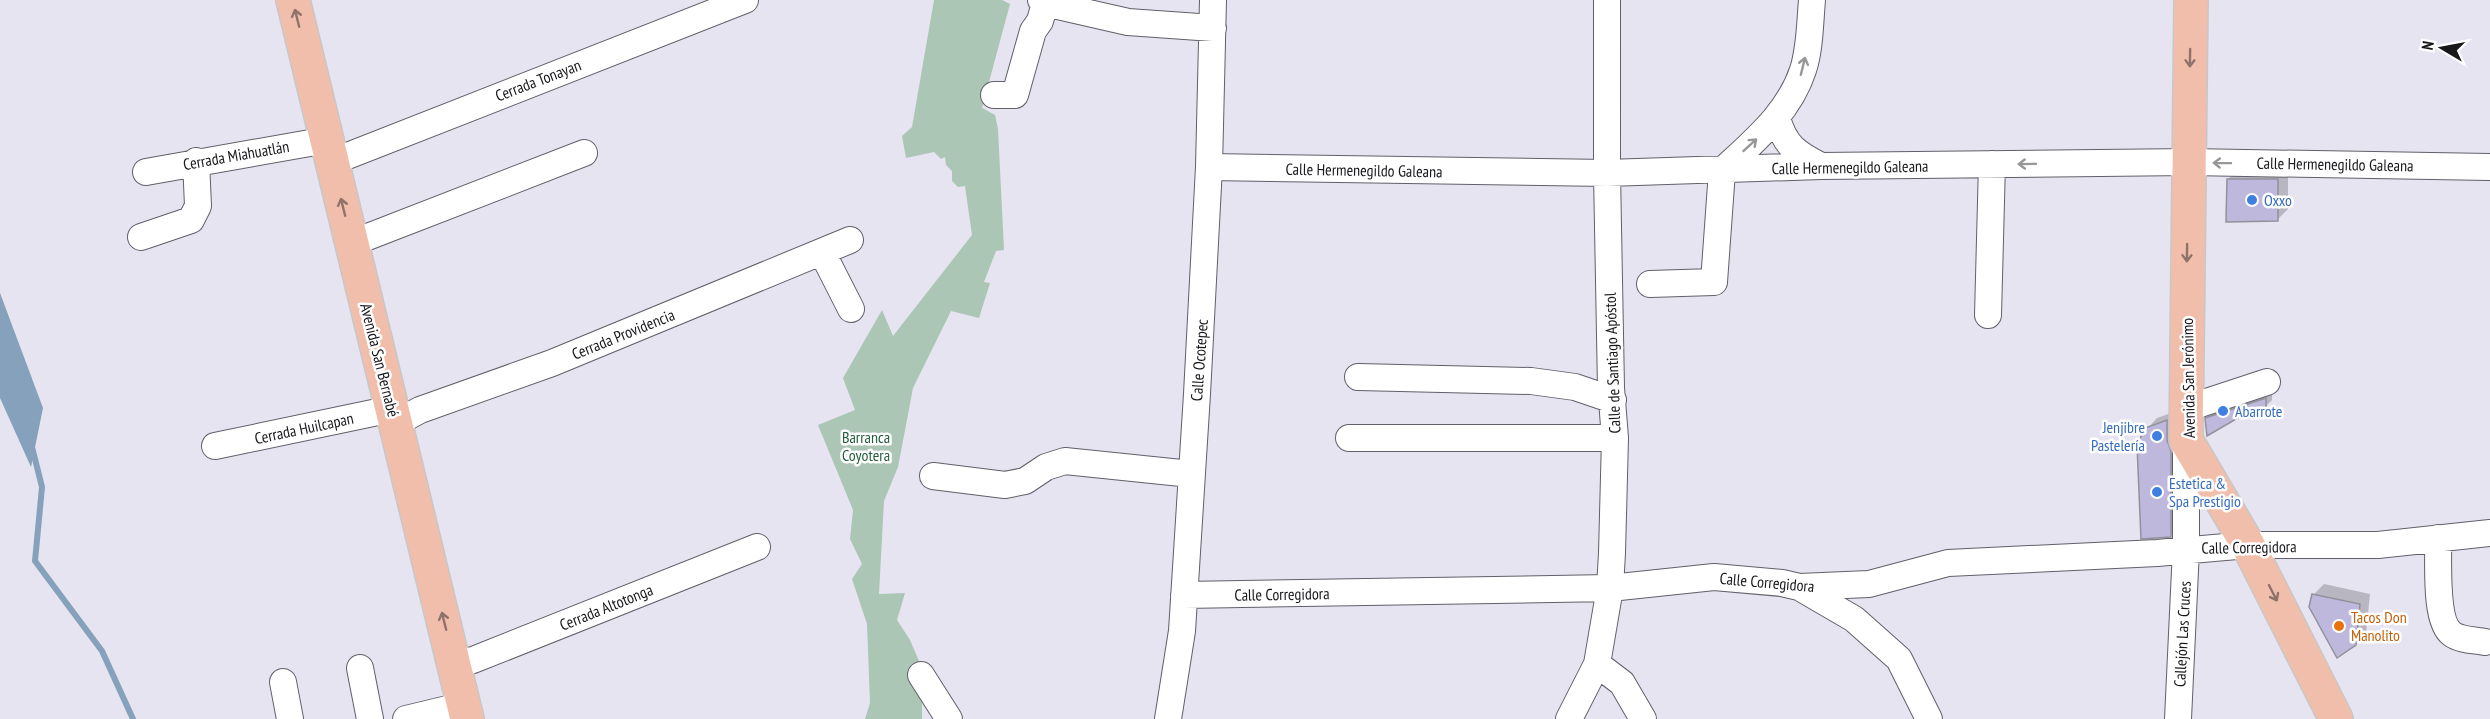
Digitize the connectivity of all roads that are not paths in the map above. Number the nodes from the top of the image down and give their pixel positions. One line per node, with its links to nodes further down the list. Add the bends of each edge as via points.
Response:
1 (293, 0): 11 (main road, Avenida San Bernabé, one-way to 1)
2 (745, 0): 11 (street, Cerrada Tonayan)
3 (1213, 0): 8 (street, Calle Ocotepec)
4 (1607, 0): 21 (street, Calle de Santiago Apóstol)
5 (1812, 0): 10 (street, one-way to 5, via 1804,68)
6 (2191, 0): 14 (main road, Avenida San Jerónimo, one-way to 14)
7 (1043, 2): 8 (street, via 1128,22); 9 (street, via 1015,95)
8 (1213, 28): 17 (street, Calle Ocotepec)
9 (994, 95)
10 (1777, 118): 16 (street, via 1782,138 1799,154); 19 (street, one-way to 10)
11 (329, 151): 13 (street, Cerrada Miahuatlán); 24 (main road, Avenida San Bernabé, one-way to 11)
12 (584, 153): 24 (street)
13 (196, 161): 20 (street, Cerrada Miahuatlán); 22 (street, via 198,206 191,220)
14 (2189, 162): 15 (street, Calle Hermenegildo Galeana, one-way to 15); 18 (street, Calle Hermenegildo Galeana, one-way to 14); 33 (main road, Avenida San Jerónimo, one-way to 33)
15 (1992, 164): 16 (street, Calle Hermenegildo Galeana); 28 (street)
16 (1821, 166): 19 (street, Calle Hermenegildo Galeana)
17 (1209, 167): 21 (street, Calle Hermenegildo Galeana); 37 (street, Calle Ocotepec)
18 (2490, 167)
19 (1722, 171): 21 (street, Calle Hermenegildo Galeana); 26 (street, via 1714,282)
20 (146, 172)
21 (1607, 173): 31 (street, Calle de Santiago Apóstol)
22 (141, 237)
23 (850, 240): 25 (street, Cerrada Providencia)
24 (352, 243): 32 (main road, Avenida San Bernabé)
25 (822, 252): 27 (street); 32 (street, Cerrada Providencia, via 552,363)
26 (1650, 284)
27 (851, 309)
28 (1988, 315)
29 (1358, 377): 31 (street, via 1531,381 1575,387)
30 (2267, 382): 33 (street)
31 (1613, 400): 35 (street, Calle de Santiago Apóstol)
32 (394, 416): 36 (street, Cerrada Huilcapan); 48 (main road, Avenida San Bernabé, one-way to 32)
33 (2185, 424): 41 (main road, Avenida San Jerónimo); 43 (street, Callejón Las Cruces)
34 (1349, 438): 35 (street)
35 (1615, 438): 45 (street, Calle de Santiago Apóstol)
36 (215, 446)
37 (1191, 474): 38 (street, via 1065,461 1046,467 1025,481 1005,485); 46 (street, Calle Ocotepec)
38 (933, 476)
39 (2490, 533): 40 (street, Calle Corregidora)
40 (2438, 538): 41 (street, Calle Corregidora, via 2378,545); 47 (street, via 2444,627 2454,636)
41 (2248, 544): 43 (street, Calle Corregidora); 63 (main road, Avenida San Jerónimo, one-way to 63)
42 (757, 547): 48 (street, Cerrada Altotonga, via 473,660)
43 (2187, 549): 44 (street, Calle Corregidora, via 1948,563 1869,585); 62 (street, Callejón Las Cruces)
44 (1799, 587): 45 (street, Calle Corregidora, via 1714,577); 61 (street, via 1854,619 1899,659)
45 (1610, 588): 46 (street, Calle Corregidora); 49 (street, Calle de Santiago Apóstol)
46 (1184, 595): 58 (street, Calle Ocotepec)
47 (2485, 642)
48 (454, 664): 53 (main road, Avenida San Bernabé)
49 (1597, 664): 59 (street, Calle de Santiago Apóstol); 60 (street, via 1622,683)
50 (360, 668): 55 (street)
51 (921, 675): 57 (street)
52 (283, 682): 54 (street)
53 (466, 712): 56 (street)
54 (290, 719)
55 (370, 719)
56 (406, 719)
57 (949, 719)
58 (1168, 719)
59 (1569, 719)
60 (1643, 719)
61 (1929, 719)
62 (2178, 719)
63 (2336, 719)

